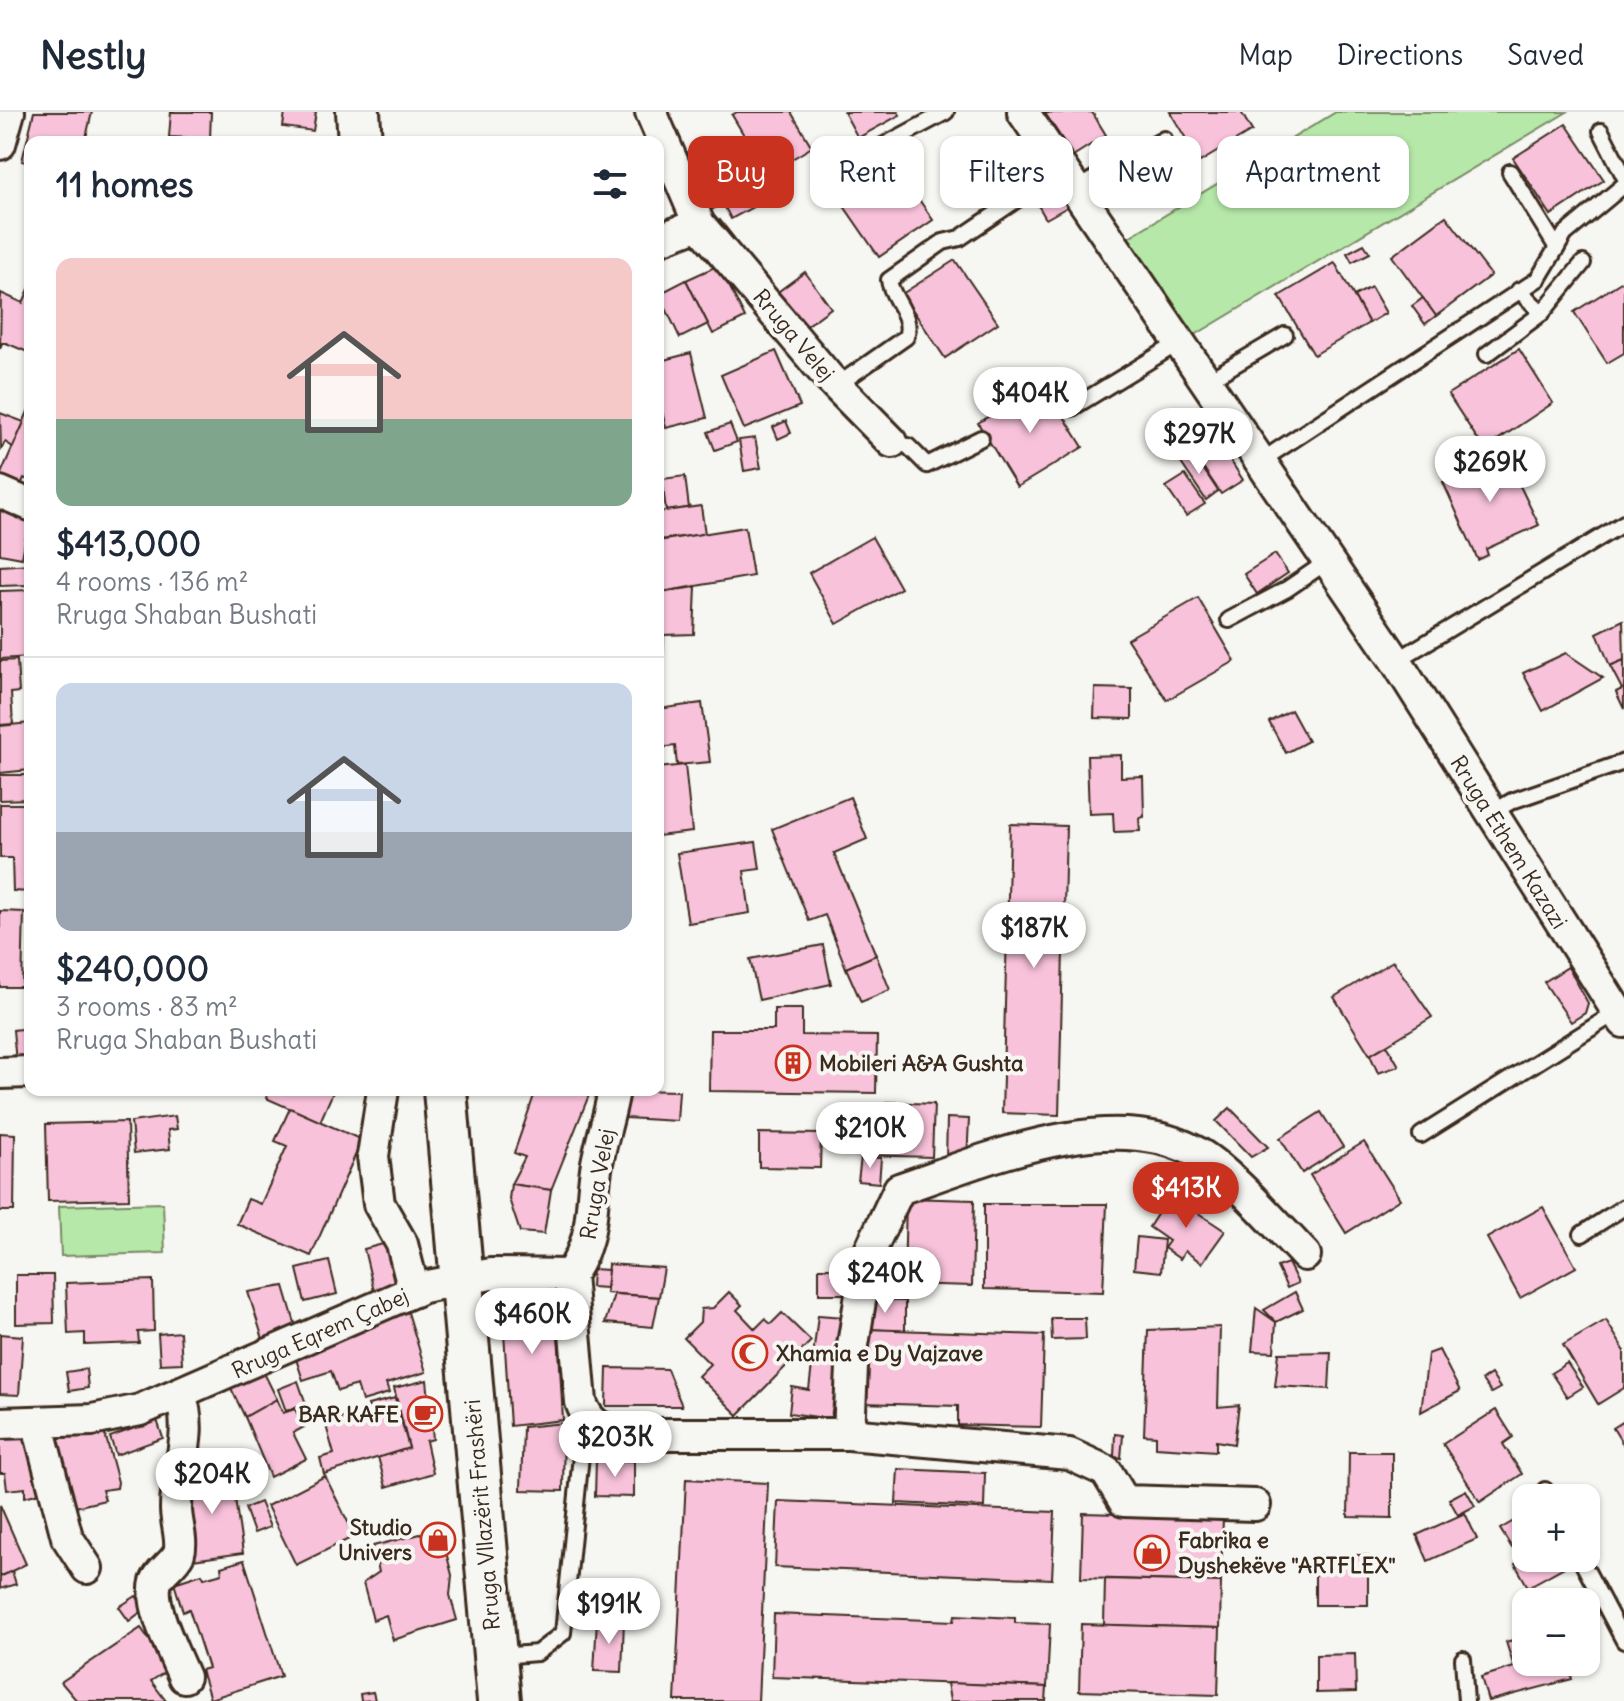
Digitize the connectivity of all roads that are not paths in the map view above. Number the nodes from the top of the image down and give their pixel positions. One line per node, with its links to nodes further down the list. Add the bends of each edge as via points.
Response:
1 (9, 112): 12 (street)
2 (358, 112): 7 (main road)
3 (651, 112): 8 (street, Rruga Velej)
4 (946, 112): 9 (lane)
5 (1023, 112): 10 (street, Rruga Ethem Kazazi)
6 (1601, 131): 14 (lane)
7 (360, 136)
8 (661, 136)
9 (901, 136)
10 (1039, 136)
11 (664, 142): 18 (street, Rruga Velej)
12 (0, 144)
13 (1510, 172): 20 (lane)
14 (1624, 176)
15 (1073, 185): 25 (street, Rruga Ethem Kazazi)
16 (1624, 185): 20 (lane, via 1565,234)
17 (1015, 208): 28 (lane, via 943,242 889,280 906,318 906,337)
18 (699, 224): 19 (street); 28 (street, Rruga Velej)
19 (664, 238)
20 (1557, 248): 22 (lane, via 1538,279)
21 (1583, 263): 23 (lane)
22 (1519, 290): 23 (lane); 32 (lane)
23 (1542, 313): 26 (lane)
24 (1285, 335): 27 (lane)
25 (1180, 342): 27 (street, Rruga Ethem Kazazi); 29 (lane)
26 (1487, 354)
27 (1207, 381): 32 (street, Rruga Ethem Kazazi)
28 (836, 386): 31 (street, Rruga Velej)
29 (1072, 408)
30 (981, 438): 31 (lane, via 927,465 908,446)
31 (892, 442)
32 (1261, 461): 36 (street, Rruga Ethem Kazazi)
33 (0, 492): 34 (street)
34 (24, 502)
35 (1624, 523): 38 (lane)
36 (1328, 561): 37 (lane); 38 (street, Rruga Ethem Kazazi)
37 (1229, 620)
38 (1396, 661): 40 (street, Rruga Ethem Kazazi)
39 (1624, 762): 40 (lane)
40 (1491, 813): 41 (street, Rruga Ethem Kazazi)
41 (1619, 1009): 47 (lane)
42 (24, 1072): 43 (street)
43 (0, 1073)
44 (382, 1096): 53 (street, via 373,1156 379,1204 402,1244)
45 (446, 1096): 52 (main road, Rruga Vllazërit Frashëri)
46 (613, 1096): 51 (street, Rruga Velej, via 597,1165 592,1225 585,1252)
47 (1421, 1135)
48 (1624, 1207): 49 (lane)
49 (1582, 1234)
50 (1305, 1255): 58 (street, via 1196,1151 1152,1136 1115,1132 1017,1149 899,1189 867,1257 853,1345)
51 (570, 1275): 52 (street); 55 (street, Rruga Vllazërit Frashëri)
52 (461, 1277): 53 (street, Rruga Eqrem Çabej); 63 (main road, Rruga Vllazërit Frashëri)
53 (414, 1291): 54 (street, Rruga Eqrem Çabej)
54 (180, 1394): 57 (street, Rruga Eqrem Çabej, via 128,1413); 65 (street, via 188,1438 177,1474 180,1550 156,1582 156,1597)
55 (586, 1416): 58 (street, via 601,1430 626,1434); 63 (lane, Rruga Vllazërit Frashëri, via 563,1633 537,1653)
56 (0, 1423): 57 (street, Rruga Eqrem Çabej)
57 (41, 1423): 60 (street, via 67,1537)
58 (849, 1434): 59 (street, via 1069,1454 1106,1471 1124,1501)
59 (1255, 1505)
60 (87, 1568)
61 (1587, 1572): 62 (lane)
62 (1624, 1641)
63 (495, 1657): 66 (main road, Rruga Vllazërit Frashëri)
64 (1463, 1659): 67 (lane)
65 (184, 1677)
66 (499, 1701)
67 (1466, 1701)

